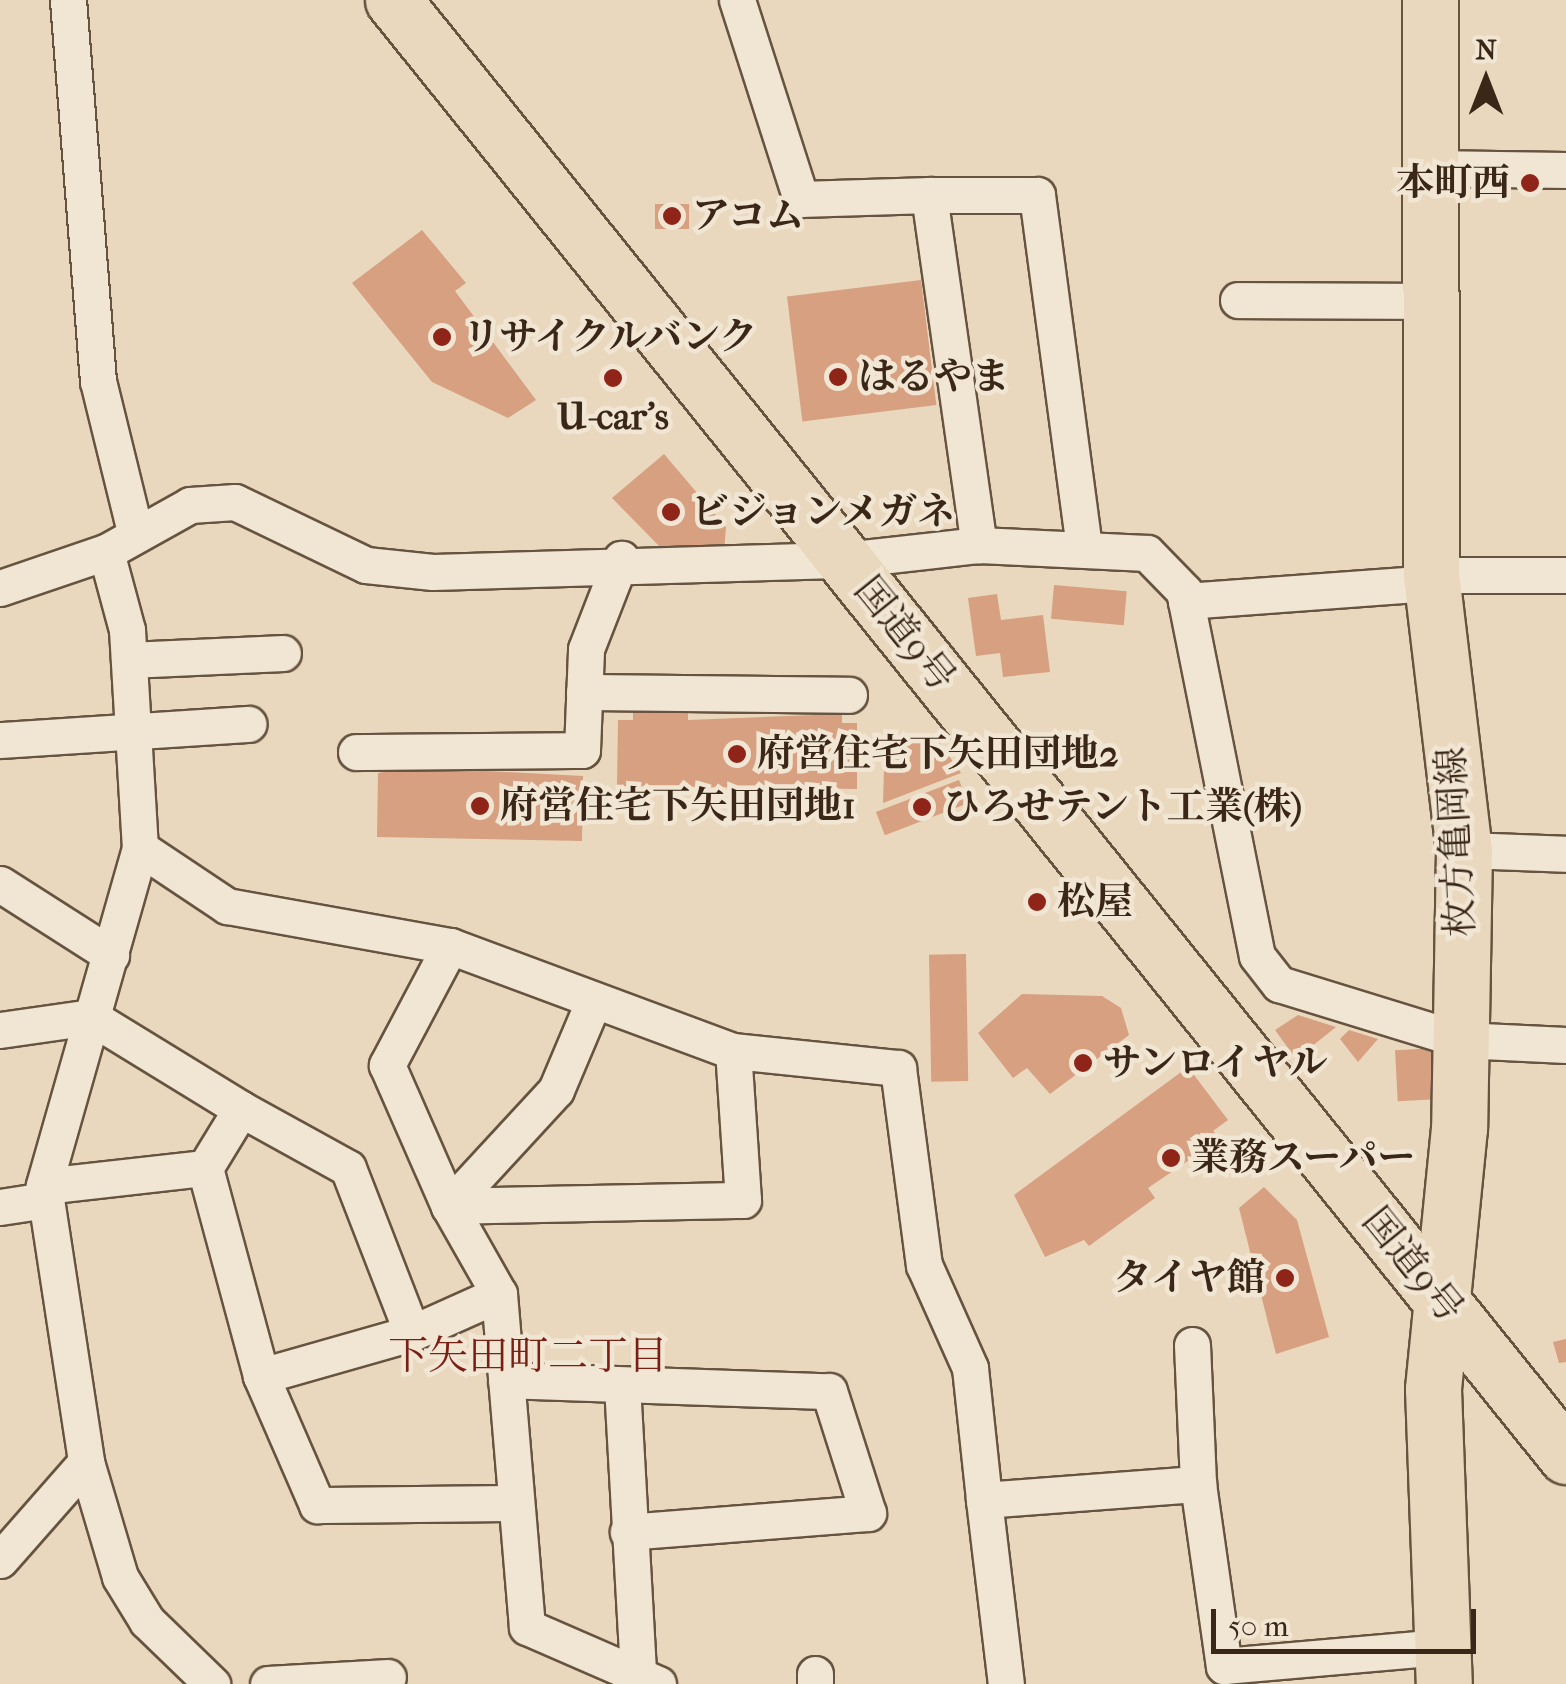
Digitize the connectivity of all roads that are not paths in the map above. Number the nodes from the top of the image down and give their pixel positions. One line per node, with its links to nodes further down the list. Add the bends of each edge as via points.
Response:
1 (68, 0): 10 (street, via 98,381)
2 (394, 0): 15 (main road, 国道9号)
3 (737, 0): 7 (street, via 801,198)
4 (1430, 0): 5 (main road, 枚方亀岡線)
5 (1430, 168): 6 (street); 9 (main road, 枚方亀岡線)
6 (1566, 170)
7 (929, 195): 11 (street); 12 (street, via 1037,195)
8 (1238, 300): 9 (street)
9 (1425, 302): 17 (main road, 枚方亀岡線)
10 (134, 528): 13 (street); 14 (street, via 190,505 235,502 366,565 433,572)
11 (978, 545): 12 (street); 15 (street)
12 (1084, 546): 19 (street, via 1147,554)
13 (106, 552): 18 (street); 21 (street)
14 (621, 559): 15 (street); 22 (street, via 586,649)
15 (845, 560): 45 (main road, 国道9号)
16 (1566, 575): 17 (street)
17 (1431, 579): 19 (street); 29 (main road, 枚方亀岡線)
18 (0, 588)
19 (1186, 600): 37 (street, via 1258,956 1279,984)
20 (283, 654): 21 (street)
21 (128, 660): 25 (street)
22 (584, 692): 23 (street); 27 (street, via 582,750)
23 (850, 695)
24 (248, 724): 25 (street)
25 (135, 733): 26 (street); 28 (street)
26 (0, 740)
27 (356, 752)
28 (140, 848): 32 (street, via 227,906); 33 (street)
29 (1464, 850): 30 (street); 37 (main road, 枚方亀岡線)
30 (1566, 854)
31 (0, 884): 33 (street)
32 (450, 946): 34 (street); 43 (street, via 387,1065)
33 (111, 955): 35 (street)
34 (594, 1000): 39 (street); 43 (street, via 556,1090)
35 (91, 1017): 36 (street); 40 (street); 42 (street)
36 (0, 1030)
37 (1460, 1040): 38 (street); 45 (main road, 枚方亀岡線)
38 (1566, 1045)
39 (733, 1051): 43 (street, via 743,1200); 55 (street, via 898,1068 924,1265 970,1368)
40 (241, 1110): 41 (street); 47 (street, via 348,1168)
41 (205, 1168): 42 (street); 49 (street)
42 (45, 1193): 44 (street); 53 (street)
43 (449, 1206): 46 (street)
44 (0, 1208)
45 (1436, 1293): 52 (main road, 国道9号); 59 (main road, 枚方亀岡線)
46 (499, 1294): 47 (street); 50 (street)
47 (412, 1333): 49 (street)
48 (1192, 1345): 54 (street)
49 (260, 1376): 56 (street, via 316,1505)
50 (506, 1380): 51 (street); 56 (street)
51 (622, 1385): 57 (street); 57 (street, via 829,1391 868,1513)
52 (1566, 1456)
53 (86, 1462): 58 (street); 62 (street, via 120,1577 147,1621)
54 (1198, 1484): 55 (street); 59 (street, via 1224,1666)
55 (984, 1500): 64 (street)
56 (515, 1502): 61 (street, via 527,1626)
57 (628, 1532): 61 (street)
58 (0, 1560)
59 (1443, 1665)
60 (388, 1677): 63 (street)
61 (648, 1680)
62 (212, 1684)
63 (268, 1684)
64 (1006, 1684)

